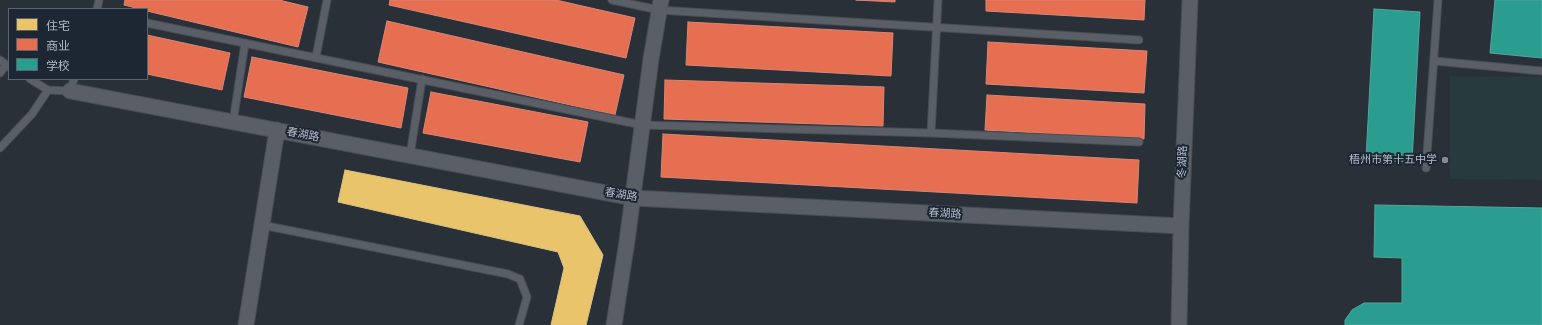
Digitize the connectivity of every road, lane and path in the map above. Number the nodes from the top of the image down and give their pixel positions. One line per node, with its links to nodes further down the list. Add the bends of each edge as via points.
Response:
1 (327, 0): 11 (lane)
2 (612, 0): 6 (lane)
3 (938, 0): 8 (lane)
4 (1190, 0): 31 (street, 冬湖路)
5 (1438, 0): 13 (lane)
6 (660, 5): 8 (lane); 22 (street)
7 (148, 23): 10 (lane)
8 (937, 27): 9 (lane); 24 (lane)
9 (1139, 40)
10 (245, 43): 11 (lane); 21 (lane)
11 (316, 57): 17 (lane)
12 (0, 60): 14 (lane)
13 (1434, 61): 15 (lane); 28 (lane)
14 (8, 66): 16 (lane)
15 (1542, 71)
16 (0, 73)
17 (422, 79): 22 (lane); 27 (lane)
18 (32, 80): 20 (lane)
19 (72, 85): 20 (lane); 21 (street, 春湖路)
20 (48, 90): 26 (lane, via 32,114)
21 (232, 122): 23 (street, 春湖路)
22 (642, 125): 24 (lane); 29 (street)
23 (278, 130): 27 (street, 春湖路); 30 (street)
24 (931, 133): 25 (lane)
25 (1139, 142)
26 (0, 148)
27 (410, 155): 29 (street, 春湖路)
28 (1426, 168)
29 (633, 198): 31 (street, 春湖路); 34 (street)
30 (262, 225): 32 (street); 33 (lane, via 508,274 520,279 527,297)
31 (1181, 226): 35 (street, 冬湖路)
32 (246, 325)
33 (519, 325)
34 (614, 325)
35 (1179, 325)

